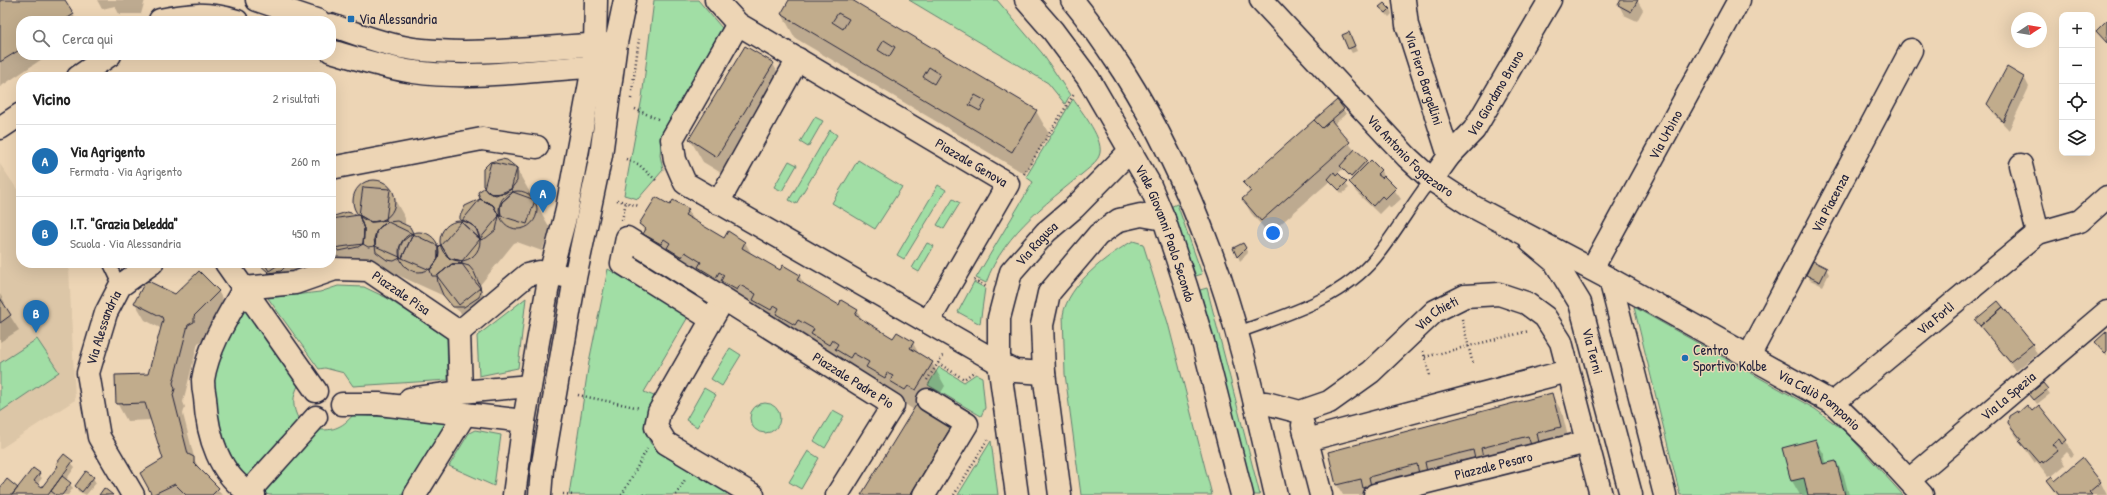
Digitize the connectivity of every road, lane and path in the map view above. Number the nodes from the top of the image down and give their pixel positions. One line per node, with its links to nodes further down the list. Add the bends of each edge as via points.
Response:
1 (171, 0): 12 (street)
2 (258, 0): 15 (street)
3 (596, 0): 18 (street)
4 (625, 0): 18 (street)
5 (716, 0): 16 (street, Piazzale Genova)
6 (1026, 0): 31 (street, Viale Giovanni Paolo Secondo, via 1088,78)
7 (1072, 0): 65 (street, via 1110,51 1142,102 1181,176 1211,251)
8 (1261, 0): 37 (street, Via Antonio Fogazzaro, via 1407,157)
9 (1404, 0): 32 (street, Via Piero Bargellini, via 1407,25)
10 (1550, 0): 32 (street, Via Giordano Bruno, via 1474,130)
11 (1739, 0): 52 (street, Via Urbino)
12 (161, 16)
13 (179, 16): 14 (street)
14 (222, 16)
15 (304, 16)
16 (738, 24): 21 (street, Piazzale Genova); 42 (street, via 672,139 675,160 685,183)
17 (336, 27): 18 (street, via 420,50 487,51)
18 (606, 44): 23 (street)
19 (1911, 50): 68 (street, Via Piacenza)
20 (336, 53): 23 (street, via 414,72 466,75)
21 (798, 59): 42 (street); 62 (street, Piazzale Genova, via 1008,184)
22 (104, 60): 24 (street)
23 (602, 66): 51 (street); 53 (street, via 601,155)
24 (89, 72)
25 (1074, 94): 36 (path)
26 (635, 109): 28 (path)
27 (16, 117): 29 (street)
28 (663, 121)
29 (0, 128)
30 (537, 147): 35 (street, via 482,139)
31 (1130, 151): 44 (street, Viale Giovanni Paolo Secondo, via 1149,184); 72 (street, Via Ragusa, via 1074,208 1046,232 1011,272)
32 (1449, 156): 37 (street, Via Giordano Bruno)
33 (626, 159): 38 (path, via 638,164)
34 (2021, 164): 47 (street)
35 (336, 167)
36 (1022, 178)
37 (1432, 180): 46 (street, Via Antonio Fogazzaro, via 1472,206); 65 (lane, via 1375,258 1352,280 1313,305)
38 (658, 182)
39 (2107, 197): 47 (street, Via Forlì, via 2080,221)
40 (617, 200): 41 (path)
41 (626, 202): 43 (path); 45 (path)
42 (718, 203): 62 (street)
43 (638, 206)
44 (1164, 219): 74 (street, via 1141,215 1119,220 1098,235 1049,293 1042,325); 116 (street, Viale Giovanni Paolo Secondo, via 1203,342)
45 (621, 226)
46 (1516, 229): 52 (street, Via Antonio Fogazzaro); 82 (street, Via Terni, via 1555,262 1580,303)
47 (2038, 233): 83 (street, Via Forlì)
48 (111, 268): 55 (lane)
49 (145, 268): 55 (street, Via Alessandria)
50 (230, 268): 56 (street)
51 (550, 274): 53 (street); 64 (street, via 540,272 527,275); 76 (street)
52 (1601, 274): 68 (street, Via Caliò Pomponio); 79 (street)
53 (575, 278): 104 (street, via 542,469)
54 (973, 279): 57 (path)
55 (120, 286): 101 (street, Via Alessandria, via 106,313 88,373 99,437)
56 (244, 288): 64 (street, Piazzale Pisa, via 295,283 335,268 368,270); 77 (street); 99 (street, via 216,340 203,380 206,418 216,452 234,480)
57 (988, 288)
58 (724, 300): 61 (street); 61 (street, Piazzale Padre Pio, via 627,238 622,263); 111 (street, Piazzale Padre Pio, via 893,405)
59 (2107, 312): 98 (street, Via La Spezia)
60 (1460, 313): 67 (path)
61 (711, 319): 110 (street, via 659,412 656,427 666,443)
62 (928, 322): 72 (street)
63 (1535, 330): 67 (path)
64 (459, 332): 78 (street)
65 (1236, 333): 86 (street)
66 (1421, 345): 69 (path)
67 (1469, 346): 69 (path); 71 (path)
68 (1749, 356): 83 (street, Via Caliò Pomponio)
69 (1425, 358): 75 (path)
70 (938, 363): 72 (path, via 964,378 977,370)
71 (1473, 365)
72 (990, 368): 74 (street); 114 (street, Via Ragusa)
73 (1568, 371): 88 (street, Via Chieti); 89 (street, Via Chieti, via 1561,342 1545,317 1526,303 1499,294 1465,296 1436,311 1371,372 1329,402); 94 (street)
74 (1044, 372): 115 (street)
75 (1430, 376)
76 (530, 386): 78 (street); 92 (street)
77 (316, 391): 84 (street, via 325,387 335,390); 91 (street, via 312,394 310,404)
78 (461, 392): 85 (street)
79 (1639, 393): 82 (street); 122 (street)
80 (578, 395): 87 (path)
81 (928, 400): 112 (street, via 966,424)
82 (1606, 402): 88 (street); 121 (street, Via Terni)
83 (1833, 403): 98 (street, Via Caliò Pomponio)
84 (342, 404): 85 (street); 91 (street, via 335,417 325,420)
85 (379, 404): 90 (street)
86 (1254, 404): 89 (street, via 1266,403); 117 (street)
87 (640, 408)
88 (1578, 409): 95 (street, Via Chieti)
89 (1300, 412): 94 (street)
90 (465, 414): 92 (street); 102 (street)
91 (316, 417): 99 (street)
92 (524, 421): 103 (street)
93 (992, 432): 113 (path)
94 (1307, 440): 118 (street)
95 (1587, 442): 119 (street, Piazzale Pesaro); 120 (street, Via Chieti)
96 (648, 447): 106 (path)
97 (690, 472): 109 (path)
98 (1915, 487)
99 (250, 494)
100 (563, 494): 105 (path)
101 (133, 495)
102 (415, 495)
103 (514, 495)
104 (540, 495)
105 (574, 495)
106 (622, 495)
107 (639, 495): 108 (path)
108 (651, 495)
109 (676, 495)
110 (753, 495)
111 (837, 495)
112 (924, 495)
113 (954, 495)
114 (1017, 495)
115 (1060, 495)
116 (1242, 495)
117 (1276, 495)
118 (1321, 495)
119 (1375, 495)
120 (1601, 495)
121 (1631, 495)
122 (1665, 495)

